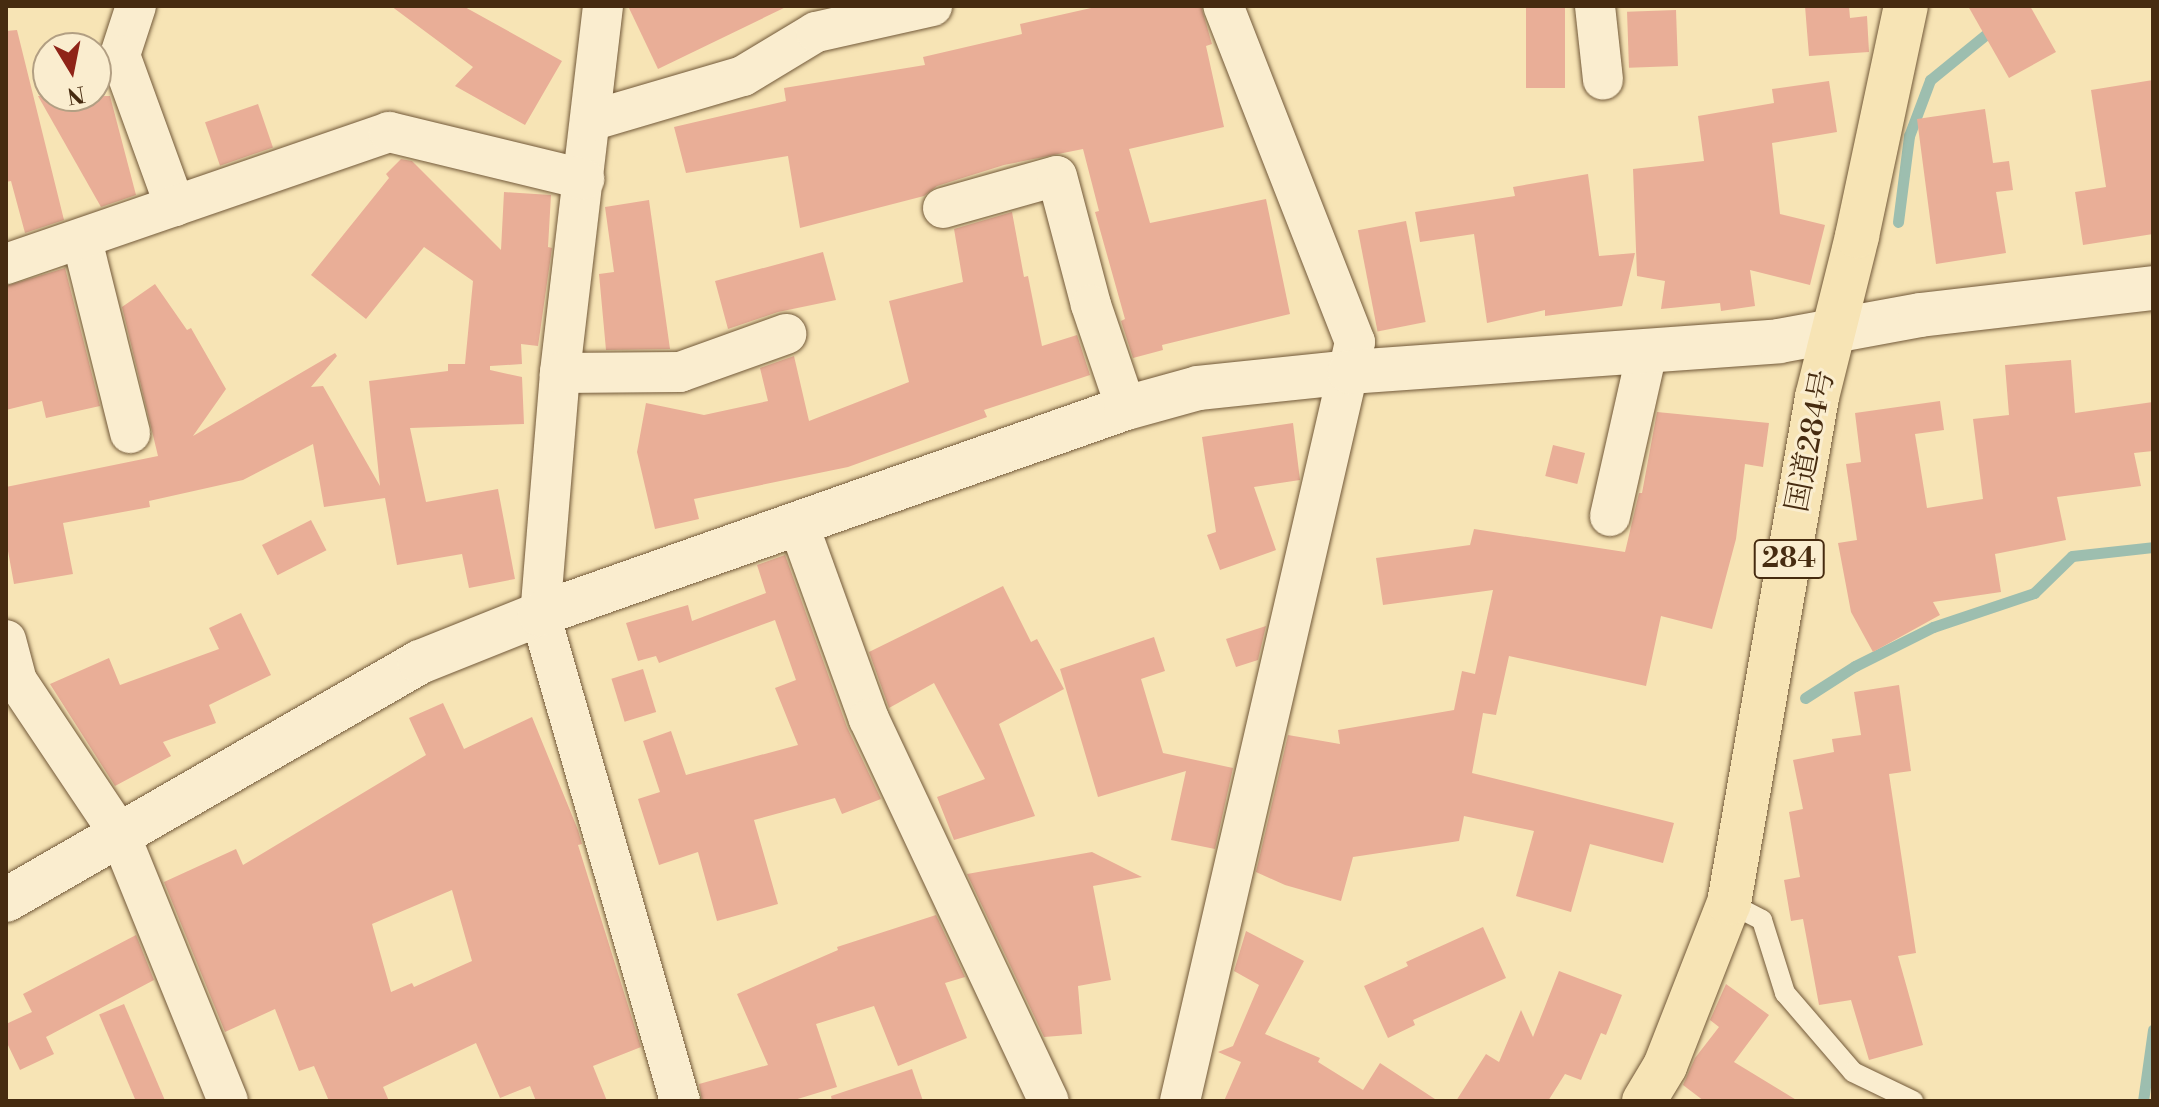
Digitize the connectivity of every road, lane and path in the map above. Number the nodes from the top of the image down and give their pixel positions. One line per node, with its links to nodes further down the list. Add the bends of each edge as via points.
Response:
1 (136, 6): 10 (street, via 120,55)
2 (603, 6): 8 (street)
3 (932, 6): 8 (street, via 816,32 743,76)
4 (1223, 6): 18 (street, via 1355,342)
5 (1595, 6): 7 (street)
6 (1906, 6): 15 (highway, 国道284号 / 284)
7 (1603, 80)
8 (590, 121): 9 (street)
9 (584, 179): 10 (street, via 389,132); 19 (street)
10 (175, 206): 12 (street)
11 (943, 208): 20 (street, via 1057,176 1091,305)
12 (82, 240): 13 (street); 21 (street)
13 (6, 264)
14 (2153, 288): 15 (street, via 1920,315)
15 (1834, 332): 17 (street); 29 (highway, 国道284号 / 284, via 1817,397)
16 (786, 334): 19 (street, via 680,372)
17 (1647, 352): 18 (street); 22 (street)
18 (1350, 372): 20 (street, via 1198,388); 33 (street)
19 (560, 373): 24 (street)
20 (1126, 408): 23 (street)
21 (130, 433)
22 (1610, 516)
23 (799, 526): 24 (street); 32 (street, via 869,719)
24 (540, 614): 27 (street, via 420,662); 31 (street)
25 (6, 640): 26 (street)
26 (11, 683): 27 (street)
27 (120, 835): 28 (street); 30 (street)
28 (6, 900)
29 (1729, 903): 34 (highway, 国道284号 / 284, via 1665,1066); 35 (lane, via 1762,920 1785,993 1853,1072)
30 (228, 1101)
31 (680, 1101)
32 (1049, 1101)
33 (1180, 1101)
34 (1644, 1101)
35 (1913, 1101)

